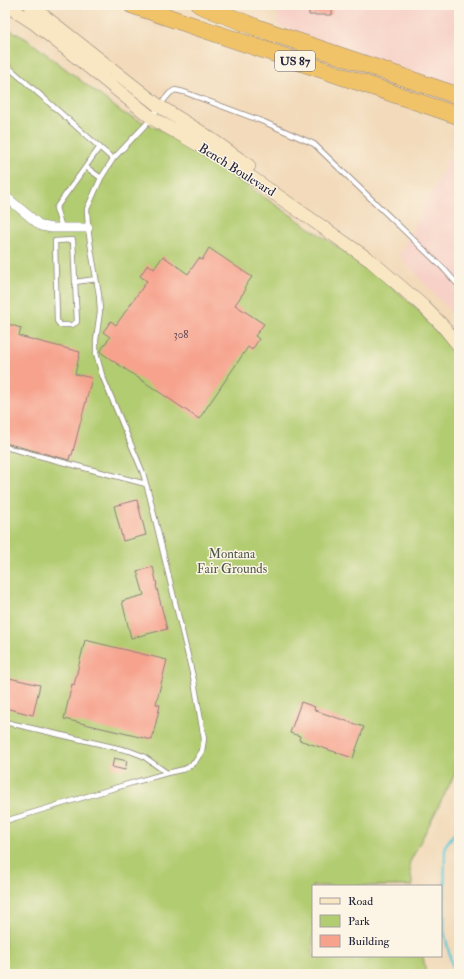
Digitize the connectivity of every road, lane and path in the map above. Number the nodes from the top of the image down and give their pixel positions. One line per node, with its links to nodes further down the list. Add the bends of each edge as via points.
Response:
1 (6, 5): 9 (main road, Bench Boulevard, via 34,23)
2 (30, 5): 7 (main road)
3 (132, 5): 8 (highway, US 87)
4 (200, 5): 6 (highway, US 87, via 255,27)
5 (5, 64): 10 (lane)
6 (459, 96)
7 (159, 106): 9 (lane); 19 (lane, via 175,90 184,92 314,144); 20 (main road, via 387,262)
8 (459, 116)
9 (152, 118): 11 (lane); 21 (main road, Bench Boulevard, via 235,166 366,256 423,306)
10 (100, 148): 11 (lane); 12 (lane)
11 (113, 159): 13 (lane)
12 (86, 166): 13 (lane); 15 (lane, via 56,208)
13 (101, 178): 16 (lane, via 88,209)
14 (5, 196): 15 (street, via 41,226)
15 (62, 228): 16 (street)
16 (88, 228): 17 (lane)
17 (96, 280): 18 (lane); 23 (lane, via 100,312 96,353 102,375)
18 (75, 282): 18 (lane, via 74,240 55,241 57,321 60,325 72,325 77,322)
19 (459, 286)
20 (459, 333)
21 (459, 346)
22 (5, 447): 23 (lane)
23 (146, 484): 25 (lane, via 194,681 204,739 202,751 194,762 185,769)
24 (5, 722): 25 (lane, via 130,751 143,756)
25 (167, 773): 26 (lane)
26 (5, 821)

